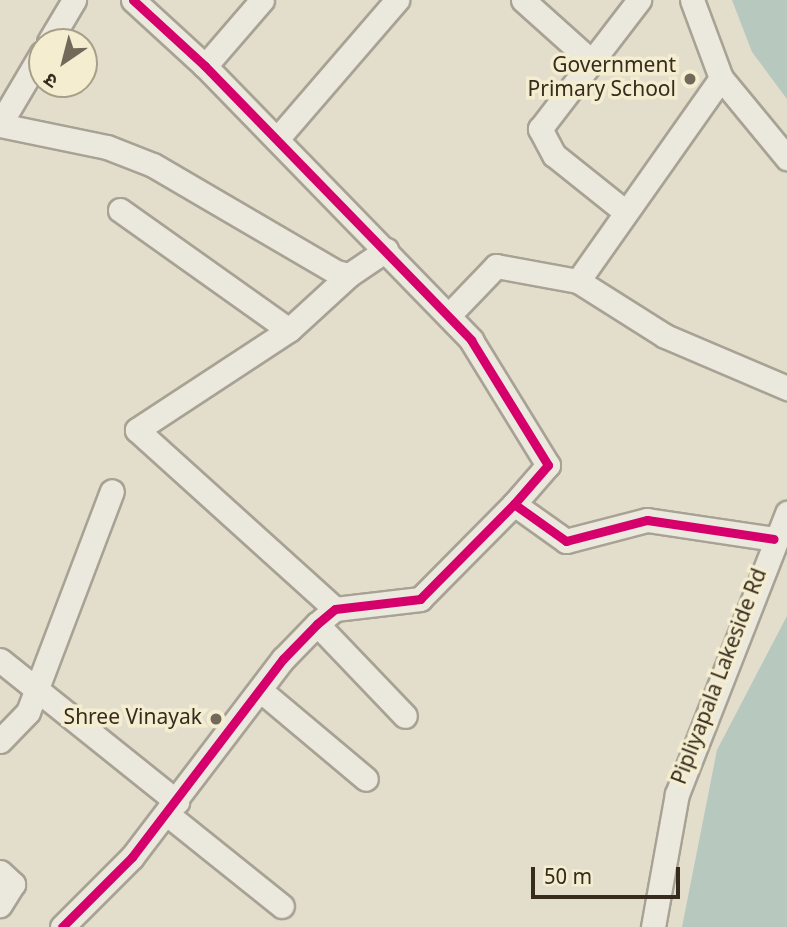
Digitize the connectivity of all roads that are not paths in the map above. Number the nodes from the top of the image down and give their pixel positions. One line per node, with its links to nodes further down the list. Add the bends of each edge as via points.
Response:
1 (74, 0): 8 (street)
2 (133, 0): 10 (street)
3 (262, 0): 10 (street)
4 (397, 0): 14 (street)
5 (523, 0): 9 (street)
6 (639, 0): 9 (street)
7 (692, 0): 12 (street)
8 (57, 28)
9 (591, 61): 17 (street, via 540,129 554,155)
10 (205, 66): 14 (street)
11 (28, 77): 13 (street)
12 (721, 78): 15 (street); 17 (street)
13 (0, 125): 19 (street, via 107,147 153,165)
14 (277, 139): 18 (street)
15 (787, 158)
16 (120, 210): 22 (street)
17 (623, 210): 20 (street)
18 (386, 250): 19 (street); 21 (street)
19 (349, 275): 22 (street)
20 (578, 281): 21 (street, via 496,266); 23 (street, via 665,336)
21 (449, 315): 25 (street, via 548,465)
22 (289, 330): 28 (street, via 137,430)
23 (787, 388)
24 (112, 491): 31 (street)
25 (514, 504): 27 (street, via 566,541 647,520); 28 (street, via 420,599)
26 (787, 513): 27 (street, Pipliyapala Lakeside Rd)
27 (774, 539): 41 (street, Pipliyapala Lakeside Rd, via 677,794)
28 (335, 609): 29 (street)
29 (317, 624): 32 (street); 33 (street)
30 (0, 660): 31 (street)
31 (36, 685): 34 (street, via 28,712); 36 (street)
32 (261, 690): 35 (street); 36 (street)
33 (405, 716)
34 (0, 741)
35 (366, 779)
36 (172, 808): 39 (street); 40 (street)
37 (0, 872): 38 (street, via 13,884)
38 (0, 905)
39 (282, 906)
40 (62, 927)
41 (653, 927)

